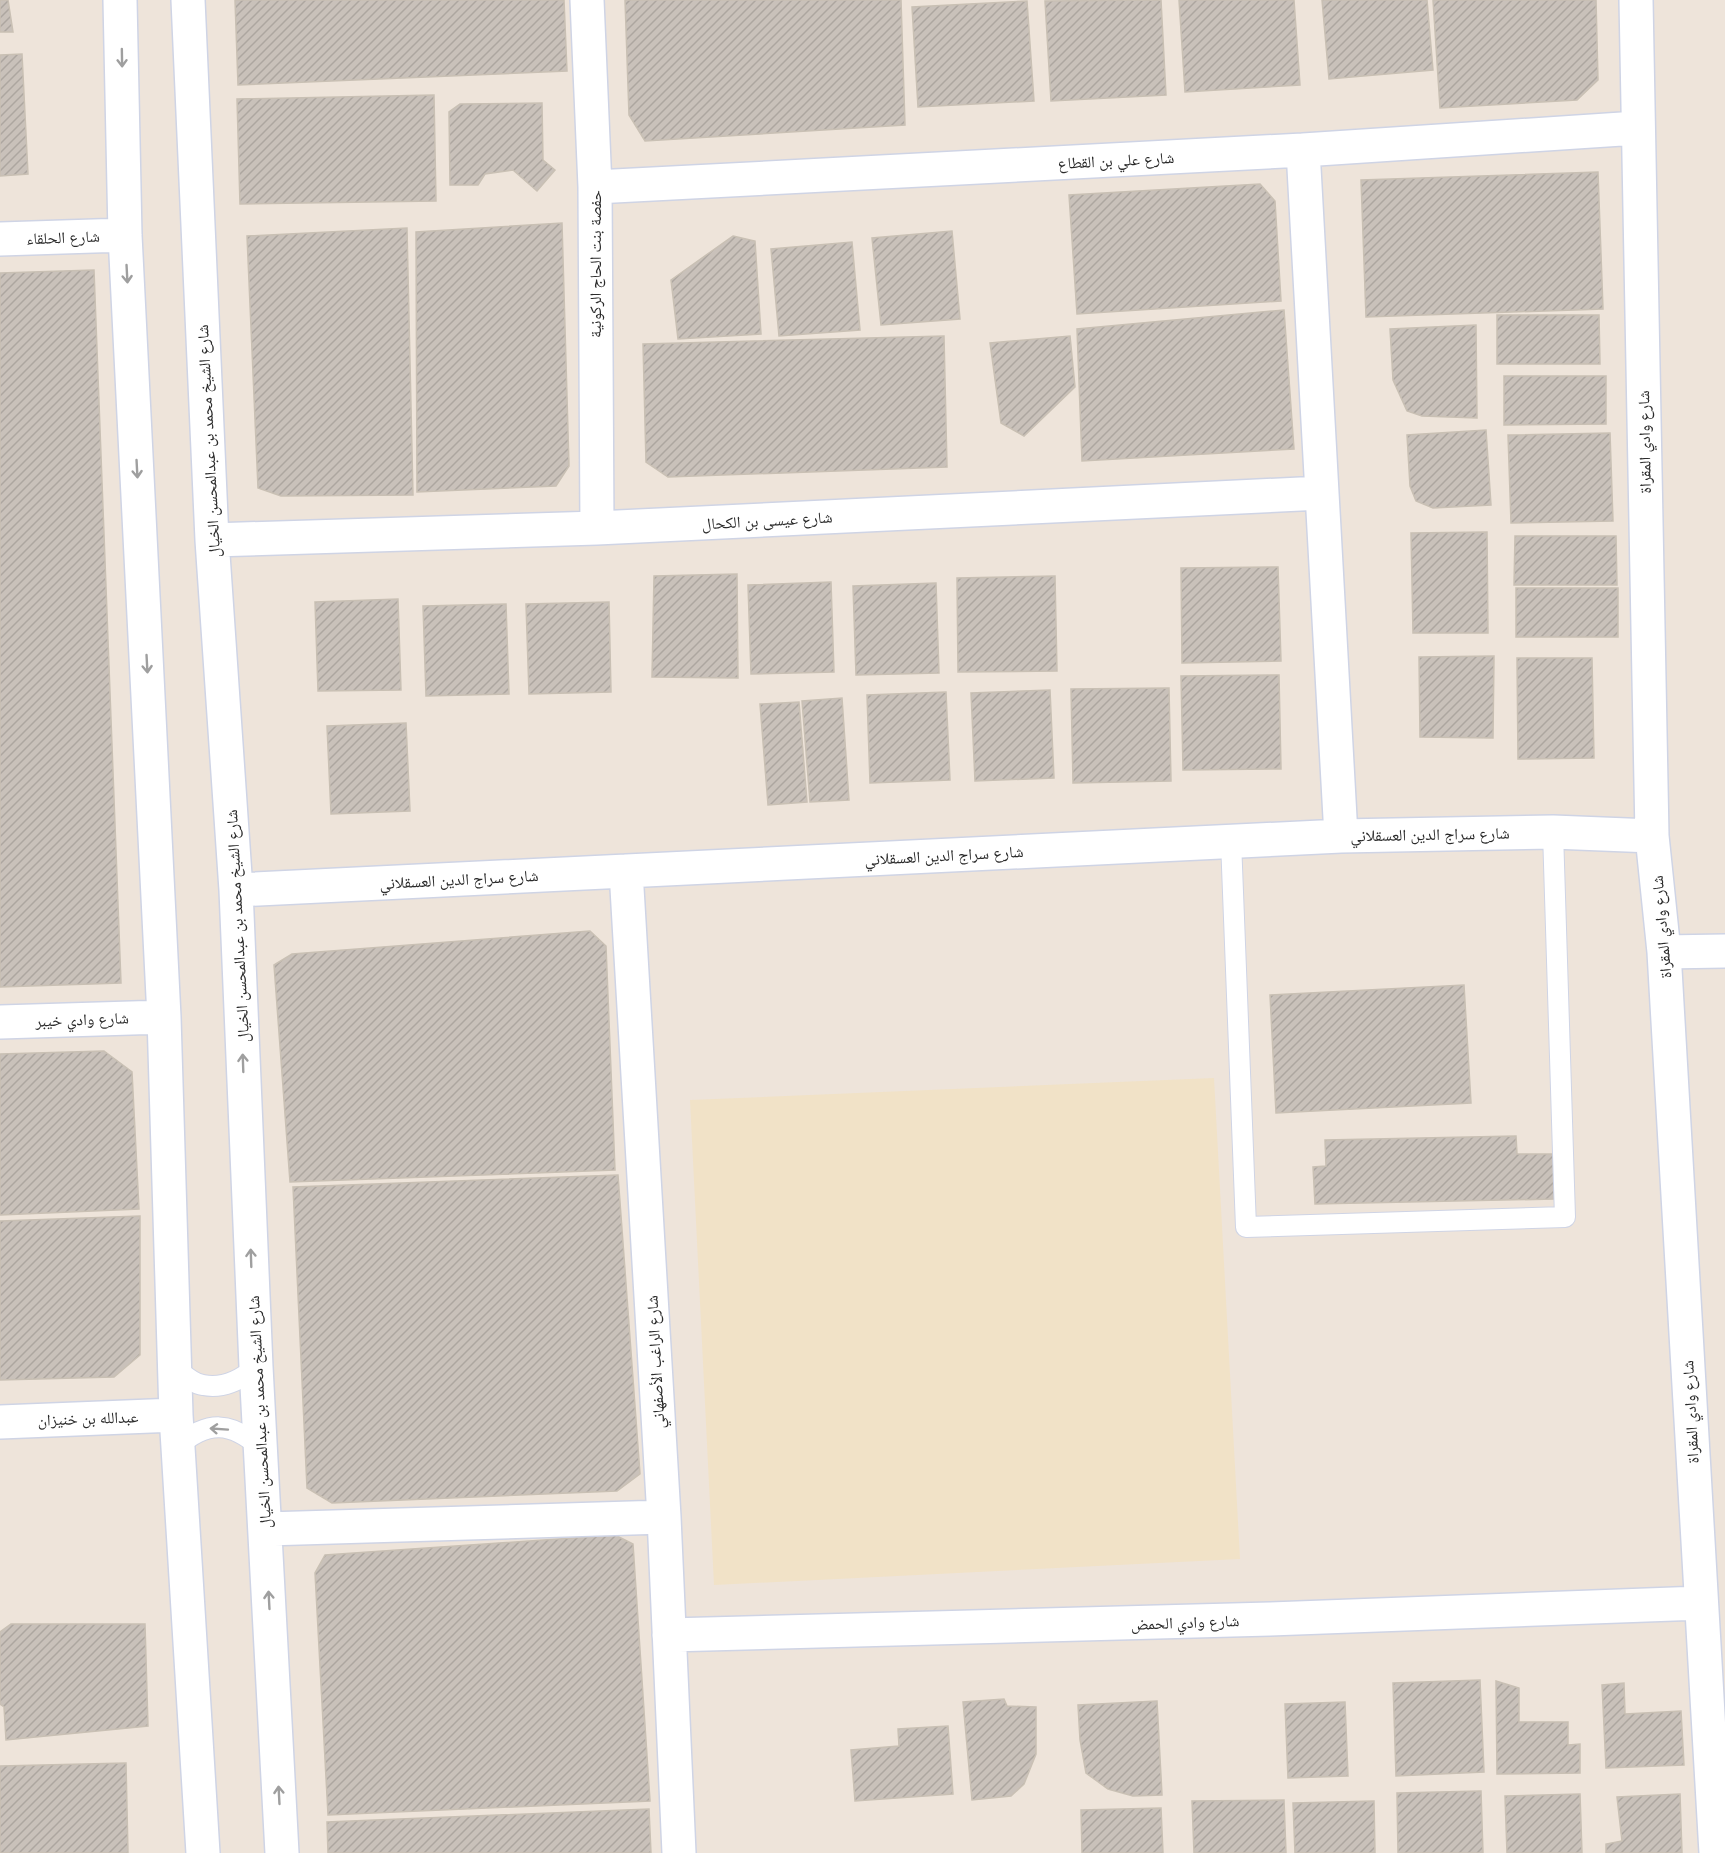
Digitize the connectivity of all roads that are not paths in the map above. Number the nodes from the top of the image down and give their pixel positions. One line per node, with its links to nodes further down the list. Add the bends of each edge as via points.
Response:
1 (120, 0): 8 (street, one-way to 8)
2 (188, 0): 12 (street, شارع الشيخ محمد بن عبدالمحسن الخيال)
3 (587, 0): 7 (street, حفصة بنت الحاج الركونية)
4 (1636, 0): 5 (street, شارع وادي المقراة)
5 (1637, 128): 6 (street, شارع علي بن القطاع); 15 (street, شارع وادي المقراة)
6 (1303, 150): 7 (street, شارع علي بن القطاع); 10 (street)
7 (595, 187): 11 (street, حفصة بنت الحاج الركونية)
8 (125, 235): 9 (street, شارع الحلقاء); 21 (street, one-way to 21)
9 (0, 239)
10 (1321, 493): 11 (street, شارع عيسى بن الكحال); 14 (street)
11 (597, 528): 12 (street, شارع عيسى بن الكحال)
12 (212, 540): 18 (street, شارع الشيخ محمد بن عبدالمحسن الخيال)
13 (1553, 832): 14 (street, شارع سراج الدين العسقلاني); 15 (street, شارع سراج الدين العسقلاني); 16 (lane, via 1565,1217 1246,1227)
14 (1341, 836): 16 (street, شارع سراج الدين العسقلاني)
15 (1652, 836): 20 (street, شارع وادي المقراة)
16 (1231, 841): 17 (street, شارع سراج الدين العسقلاني)
17 (626, 871): 18 (street, شارع سراج الدين العسقلاني); 28 (street, شارع الراغب الأصفهاني)
18 (236, 890): 23 (street, شارع الشيخ محمد بن عبدالمحسن الخيال, one-way to 18)
19 (1725, 951): 20 (street)
20 (1664, 952): 30 (street, شارع وادي المقراة)
21 (164, 1017): 22 (street, شارع وادي خيبر); 24 (street)
22 (0, 1022)
23 (256, 1367): 24 (lane, via 242,1379 203,1386); 27 (street, شارع الشيخ محمد بن عبدالمحسن الخيال)
24 (175, 1368): 26 (street)
25 (0, 1422): 26 (street, عبدالله بن خنيزان)
26 (177, 1430): 27 (lane, one-way to 26, via 244,1434 227,1429); 32 (street)
27 (260, 1447): 29 (street, شارع الشيخ محمد بن عبدالمحسن الخيال)
28 (664, 1516): 29 (street); 31 (street, شارع الراغب الأصفهاني)
29 (266, 1529): 33 (street, شارع الشيخ محمد بن عبدالمحسن الخيال, one-way to 29)
30 (1701, 1603): 31 (street, شارع وادي الحمض); 35 (street, شارع وادي المقراة)
31 (669, 1635): 34 (street, شارع الراغب الأصفهاني)
32 (203, 1853)
33 (282, 1853)
34 (679, 1853)
35 (1716, 1853)

